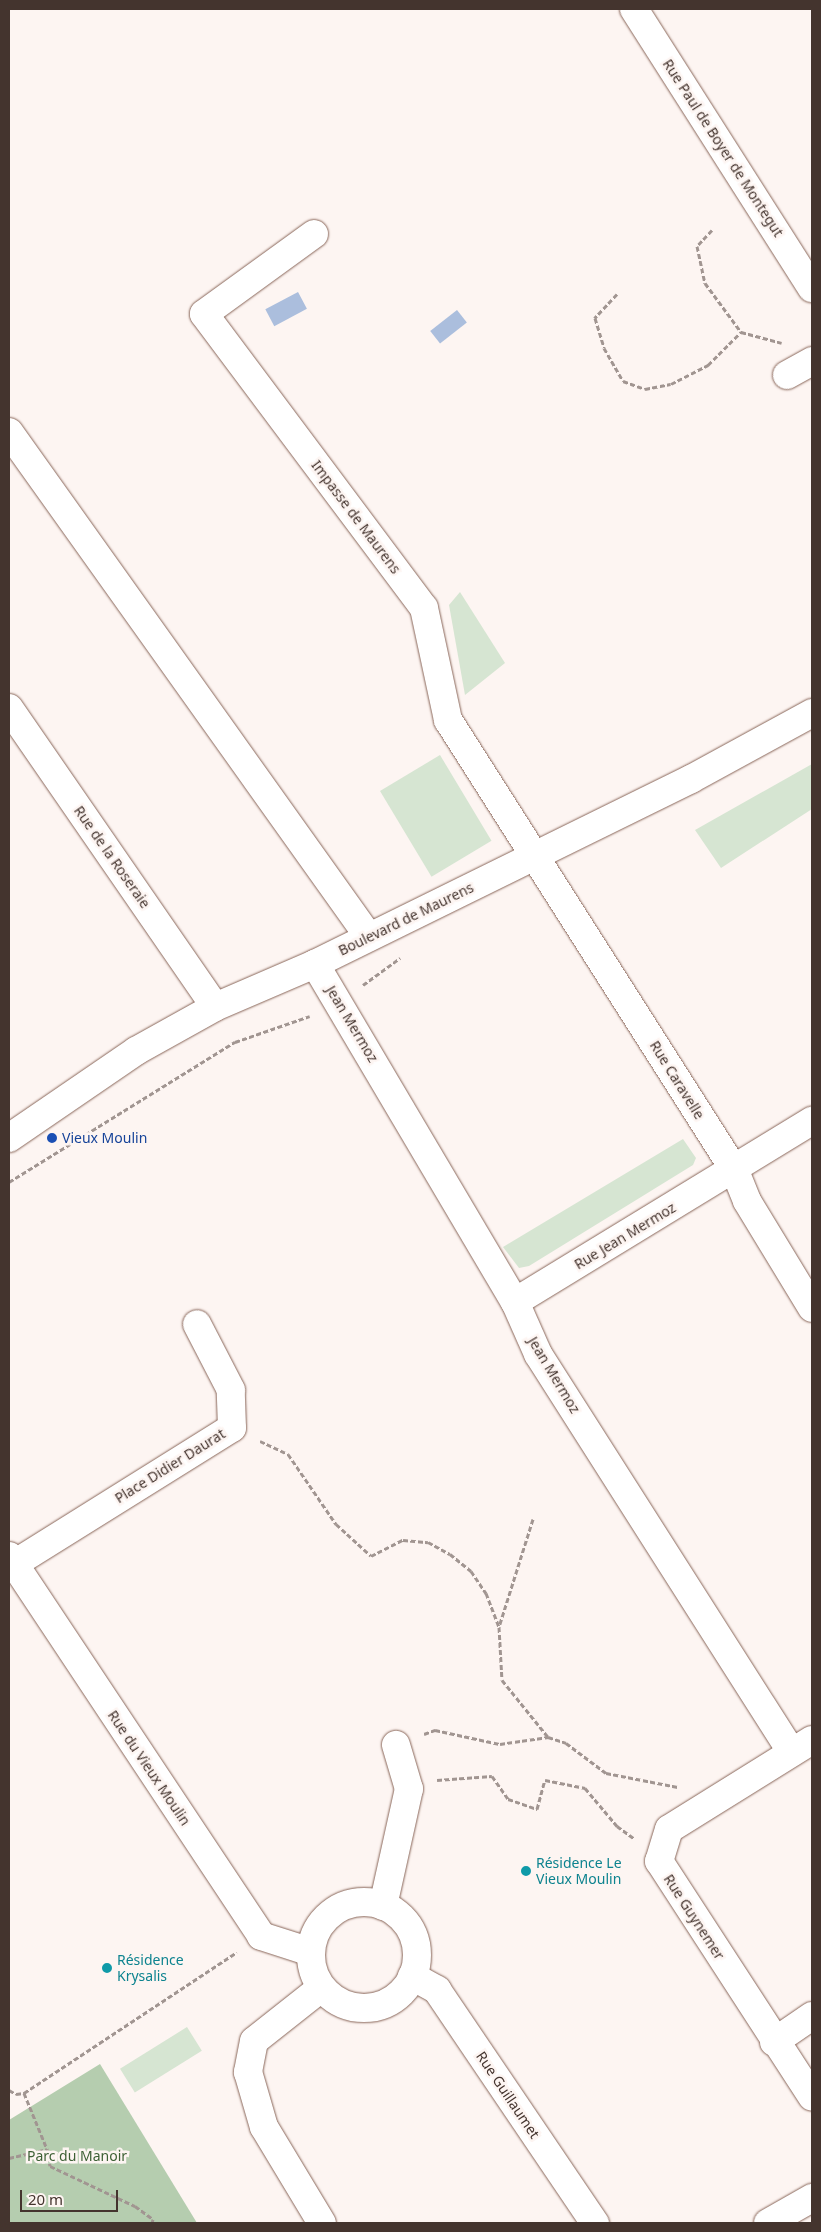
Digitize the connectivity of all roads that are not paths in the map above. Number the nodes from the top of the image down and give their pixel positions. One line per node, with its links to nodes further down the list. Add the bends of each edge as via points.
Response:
1 (634, 9): 3 (street, Rue Paul de Boyer de Montegut)
2 (314, 234): 9 (street, Impasse de Maurens, via 204,314 424,608 448,720)
3 (812, 288)
4 (812, 361): 5 (street)
5 (787, 375)
6 (9, 432): 10 (street)
7 (9, 708): 12 (street, Rue de la Roseraie)
8 (812, 713): 9 (street, Boulevard de Maurens, via 691,779)
9 (534, 856): 10 (street, Boulevard de Maurens); 15 (street, Rue Caravelle)
10 (369, 937): 11 (street, Boulevard de Maurens)
11 (315, 964): 12 (street, Boulevard de Maurens); 16 (street, Jean Mermoz)
12 (215, 1007): 14 (street, Boulevard de Maurens, via 136,1051)
13 (812, 1121): 15 (street, Rue Jean Mermoz)
14 (9, 1138)
15 (735, 1171): 16 (street, Rue Jean Mermoz); 17 (street, Rue Caravelle, via 746,1201)
16 (515, 1302): 21 (street, Jean Mermoz, via 538,1354)
17 (812, 1308)
18 (197, 1324): 19 (street, Place Didier Daurat, via 231,1390 232,1428)
19 (11, 1560): 23 (street, Rue du Vieux Moulin, via 261,1936)
20 (396, 1745): 22 (street, via 408,1784 404,1822)
21 (802, 1746): 27 (street, Rue Guynemer, via 669,1829 659,1861)
22 (383, 1906): 23 (street, via 364,1902 327,1917 316,1933); 24 (street, via 398,1914 409,1927 416,1959)
23 (311, 1952): 25 (street, via 312,1965)
24 (412, 1976): 25 (street, via 402,1991 388,2002 370,2008 352,2007 335,2000); 31 (street, Rue Guillaumet, via 438,1990)
25 (321, 1988): 30 (street, via 254,2041 248,2072 264,2127)
26 (812, 2016): 27 (street)
27 (774, 2042): 28 (street, Rue Guynemer)
28 (812, 2097)
29 (812, 2198): 32 (street)
30 (322, 2223)
31 (595, 2223)
32 (768, 2223)

